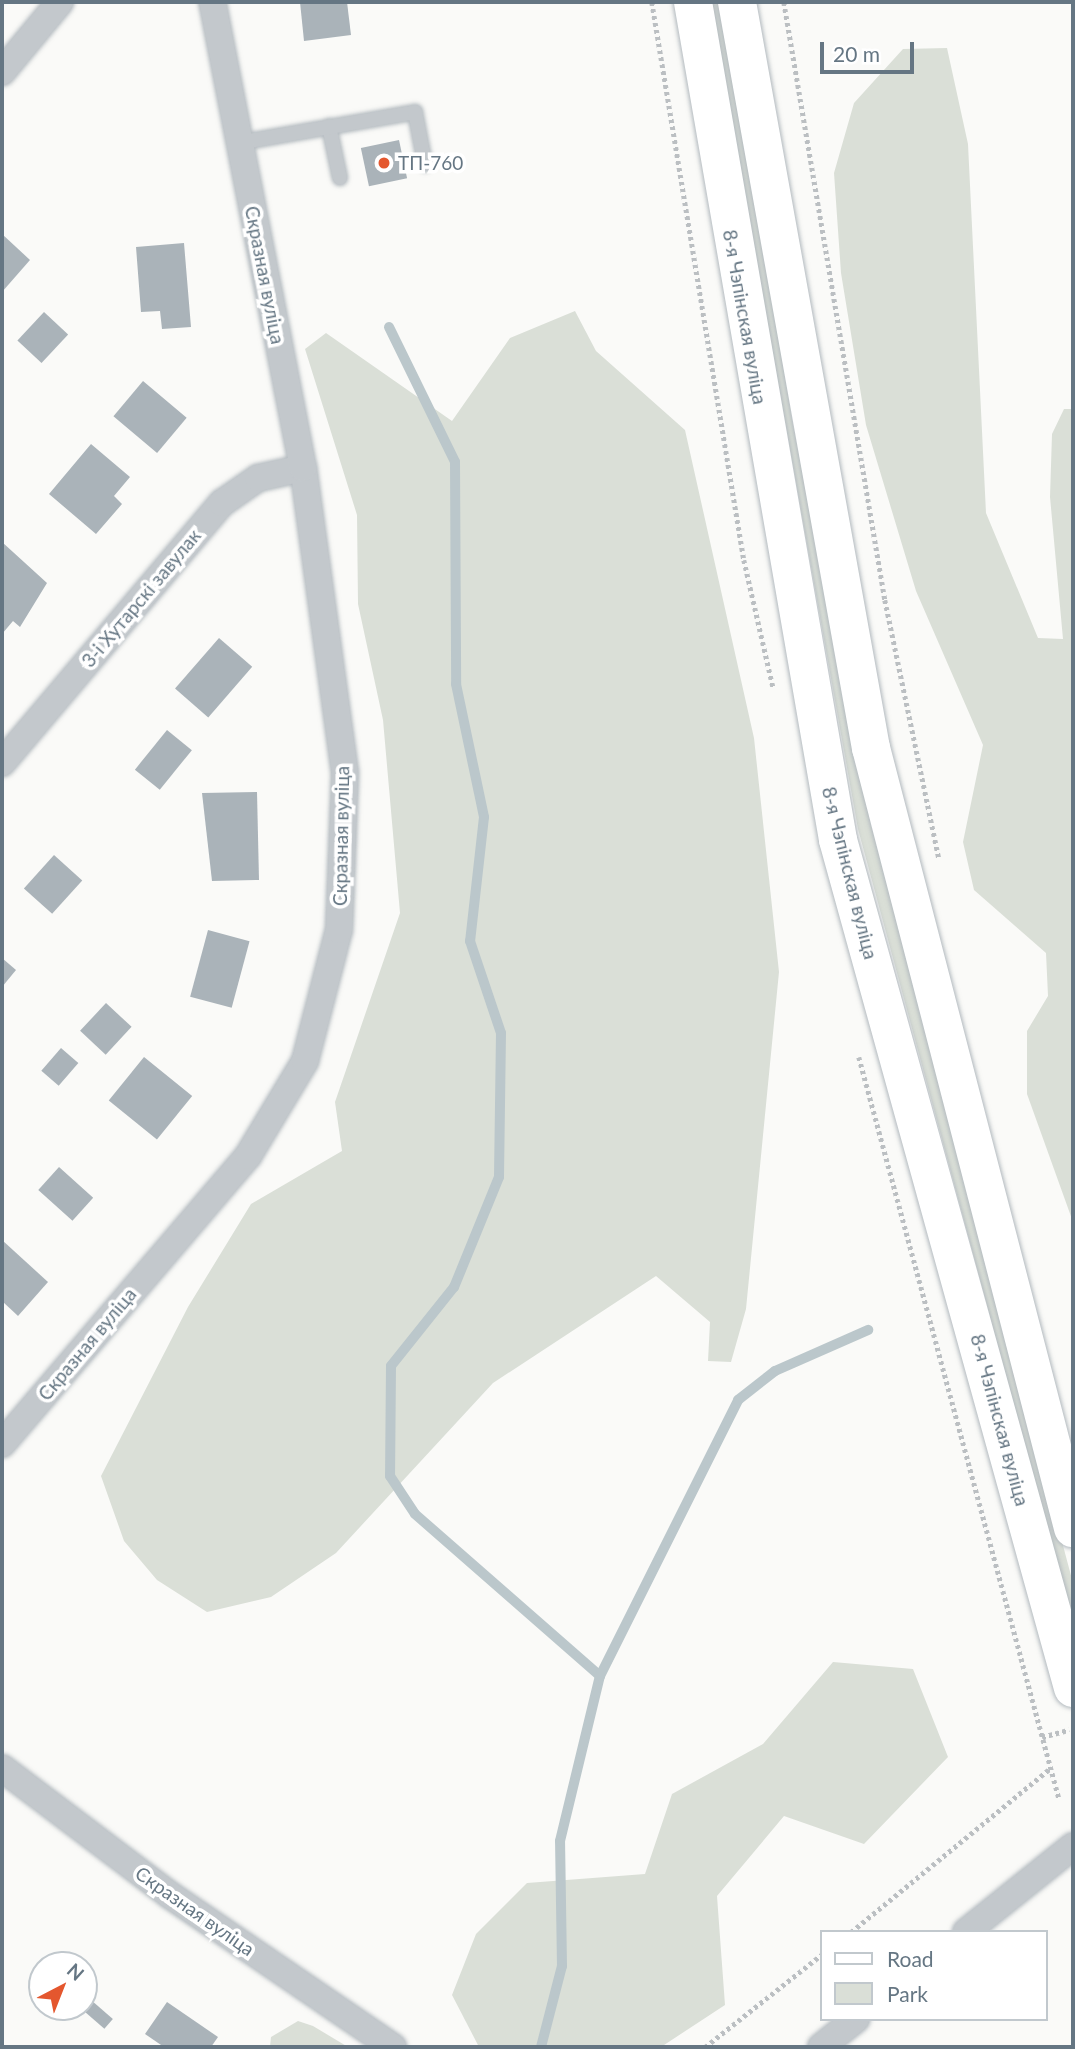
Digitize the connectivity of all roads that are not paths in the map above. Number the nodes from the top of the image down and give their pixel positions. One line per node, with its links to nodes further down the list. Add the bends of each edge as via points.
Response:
1 (60, 2): 5 (street)
2 (212, 2): 7 (street, Скразная вуліца)
3 (692, 2): 14 (main road, 8-я Чэпінская вуліца, via 838,840)
4 (737, 2): 13 (main road, via 871,748)
5 (2, 72)
6 (329, 126): 7 (lane); 8 (lane, via 415,112); 9 (lane)
7 (238, 143): 10 (street, Скразная вуліца)
8 (425, 164)
9 (340, 178)
10 (303, 468): 11 (street, 3-і Хутарскі завулак, via 258,478 222,502); 12 (street, Скразная вуліца, via 345,773 339,929 305,1061 248,1156)
11 (2, 763)
12 (2, 1444)
13 (1073, 1528)
14 (1073, 1688)
15 (2, 1768): 19 (street, Скразная вуліца, via 170,1895)
16 (1073, 1846): 17 (street)
17 (968, 1930)
18 (854, 2021): 20 (street)
19 (393, 2047)
20 (821, 2047)

